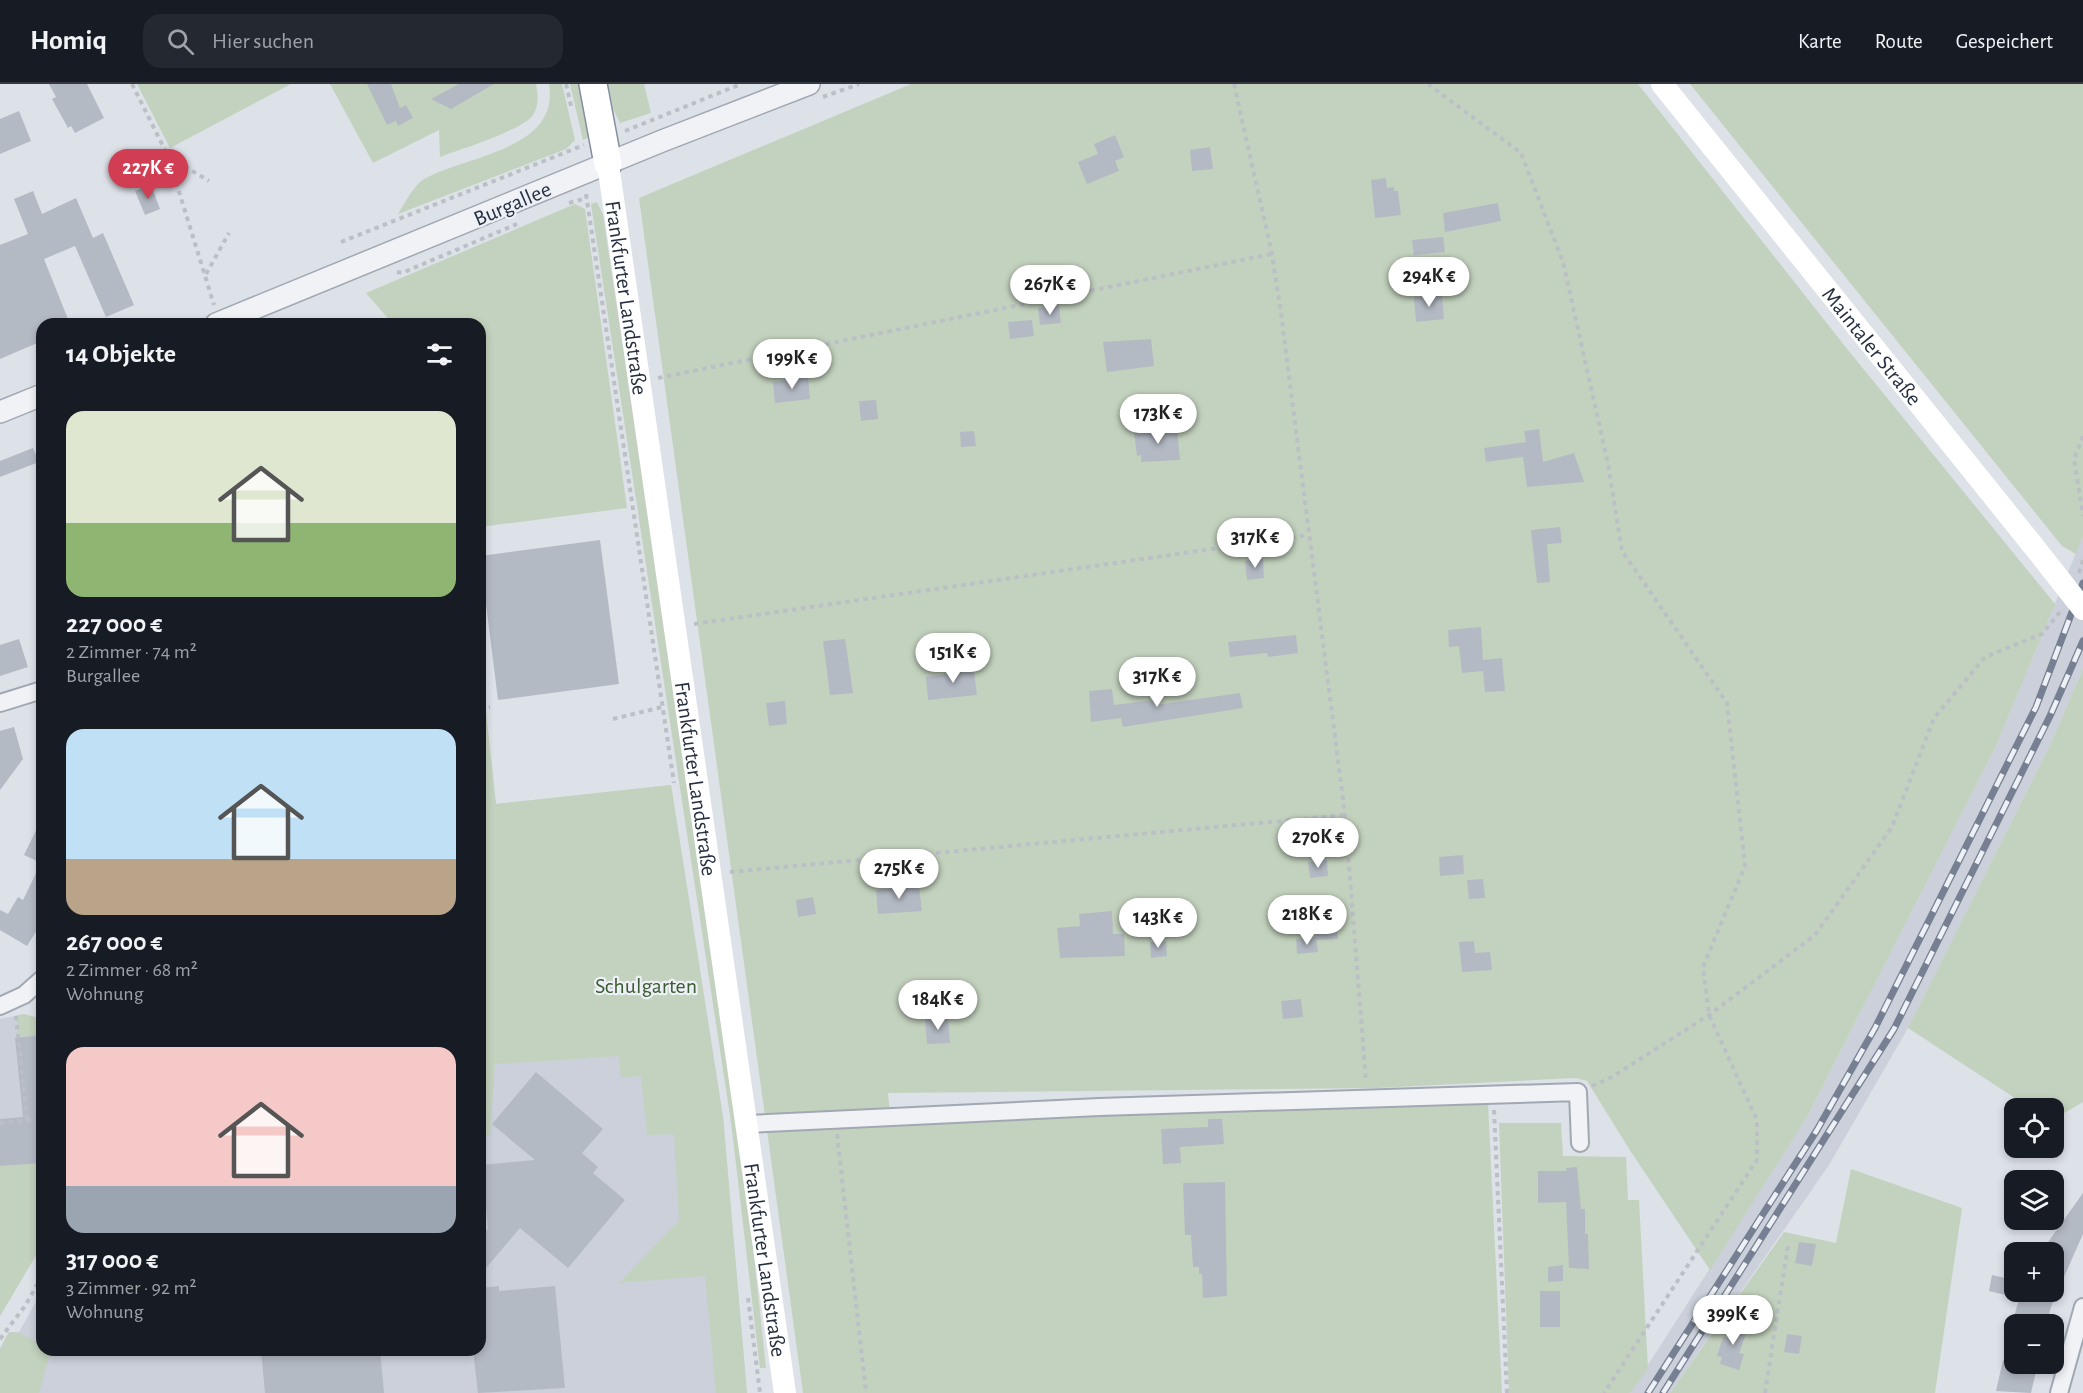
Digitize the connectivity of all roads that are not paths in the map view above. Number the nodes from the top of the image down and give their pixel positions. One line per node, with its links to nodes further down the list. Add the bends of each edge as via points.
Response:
1 (593, 84): 4 (highway)
2 (809, 84): 4 (street, Burgallee)
3 (1662, 84): 8 (main road, Maintaler Straße, bridge, via 2031,543)
4 (608, 164): 5 (street, Burgallee); 13 (main road, Frankfurter Landstraße)
5 (230, 318)
6 (36, 397): 7 (street)
7 (0, 412)
8 (2073, 608)
9 (36, 692): 10 (street)
10 (0, 703)
11 (36, 984): 12 (street)
12 (0, 1006)
13 (748, 1124): 14 (street, via 1368,1097 1578,1092); 16 (main road, Frankfurter Landstraße)
14 (1580, 1143)
15 (2083, 1307): 17 (street)
16 (785, 1393)
17 (2059, 1393)

